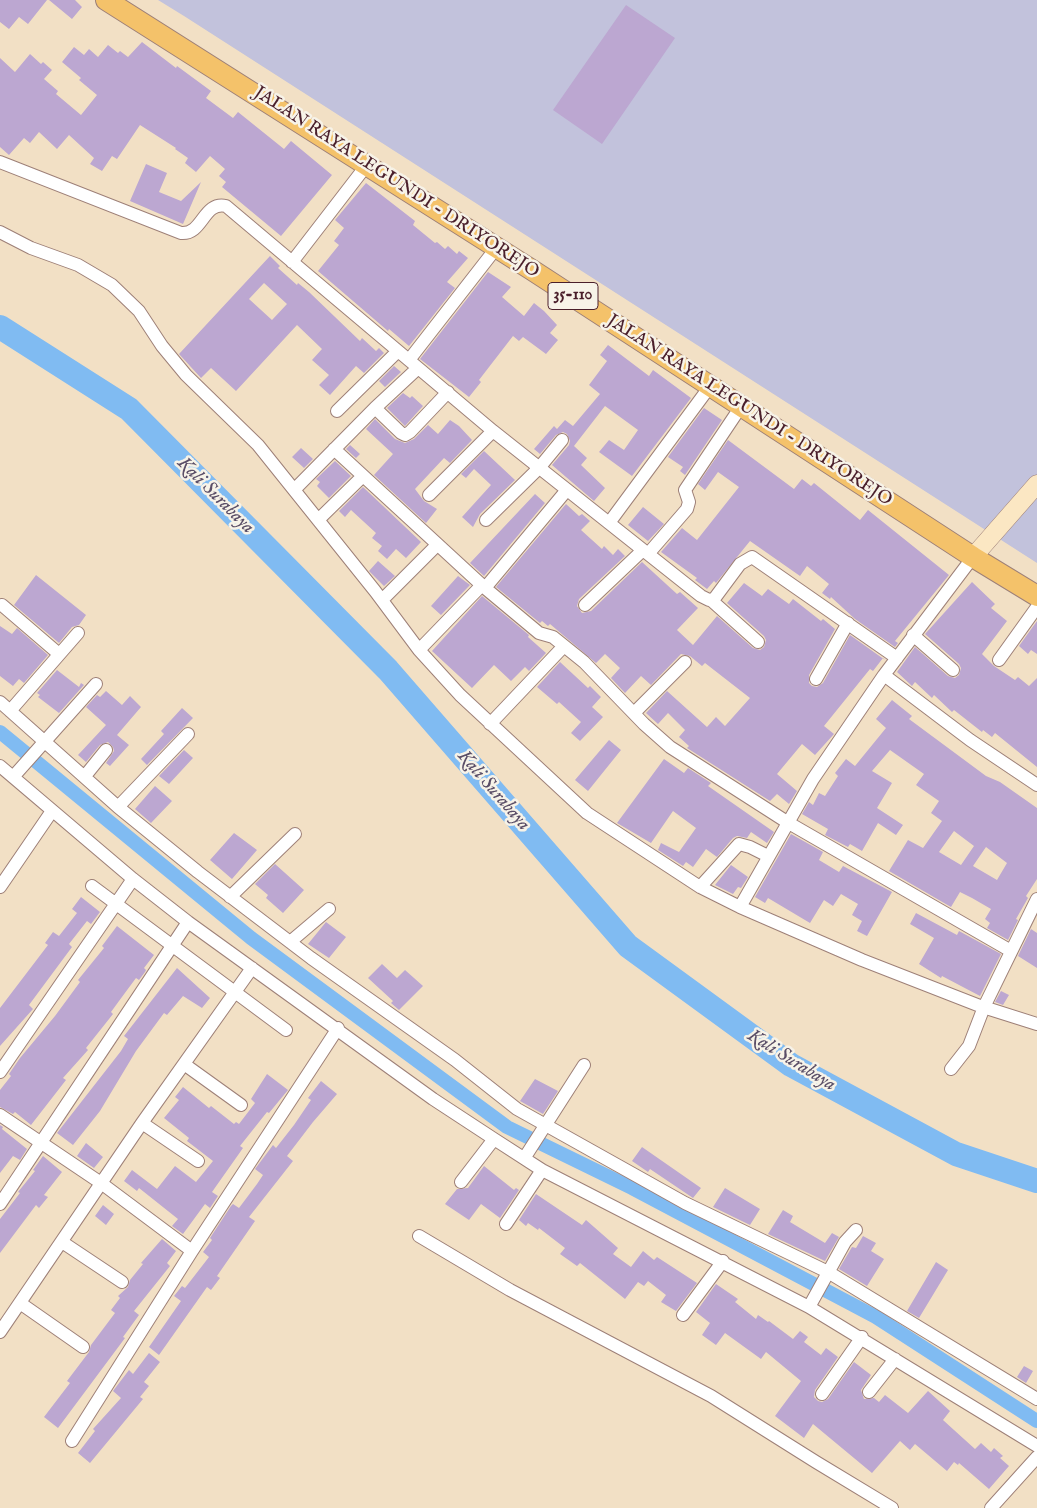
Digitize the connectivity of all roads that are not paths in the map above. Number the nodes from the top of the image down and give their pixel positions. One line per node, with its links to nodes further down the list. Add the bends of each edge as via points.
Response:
1 (106, 0): 3 (main road, JALAN RAYA LEGUNDI - DRIYOREJO / 35-110)
2 (0, 162): 6 (street, via 181,234 195,229 212,207 226,206)
3 (366, 166): 5 (main road, JALAN RAYA LEGUNDI - DRIYOREJO / 35-110); 6 (street)
4 (0, 232): 20 (street, via 31,248 78,265 112,285 139,312 186,375 258,445)
5 (497, 247): 8 (street); 9 (main road, JALAN RAYA LEGUNDI - DRIYOREJO / 35-110)
6 (292, 262): 7 (street)
7 (398, 351): 8 (street); 13 (street)
8 (413, 364): 10 (street); 12 (street)
9 (711, 385): 11 (main road, JALAN RAYA LEGUNDI - DRIYOREJO / 35-110); 25 (street)
10 (448, 392): 12 (street, via 405,435); 14 (street)
11 (742, 406): 27 (street, via 685,490 689,502 687,509); 28 (main road, JALAN RAYA LEGUNDI - DRIYOREJO / 35-110)
12 (375, 408): 16 (street)
13 (337, 410)
14 (494, 431): 17 (street); 22 (street)
15 (562, 440): 17 (street)
16 (334, 449): 18 (street); 20 (street)
17 (538, 468): 21 (street); 24 (street)
18 (363, 476): 23 (street); 26 (street)
19 (1037, 484): 28 (main road)
20 (294, 490): 23 (street)
21 (566, 491): 25 (street); 29 (street)
22 (429, 494)
23 (318, 520): 31 (street)
24 (486, 520)
25 (609, 523): 27 (street)
26 (437, 545): 29 (street); 31 (street)
27 (645, 552): 32 (street, via 701,596); 34 (street)
28 (973, 557): 30 (main road, JALAN RAYA LEGUNDI - DRIYOREJO / 35-110); 38 (street)
29 (483, 587): 40 (street, via 539,633 553,637); 41 (street)
30 (1037, 596)
31 (382, 600): 41 (street)
32 (711, 600): 36 (street, via 740,564 752,557); 39 (street)
33 (2, 605): 42 (street)
34 (585, 605)
35 (1037, 607): 44 (street)
36 (848, 623): 43 (street); 48 (street)
37 (78, 633): 42 (street)
38 (914, 635): 43 (street); 46 (street)
39 (758, 642)
40 (564, 646): 52 (street); 53 (street)
41 (419, 650): 53 (street)
42 (59, 654): 51 (street)
43 (897, 658): 47 (street)
44 (999, 660)
45 (685, 662): 52 (street)
46 (952, 670)
47 (884, 675): 60 (street); 63 (street)
48 (816, 679)
49 (96, 684): 55 (street)
50 (0, 702): 51 (street)
51 (10, 711): 55 (street)
52 (634, 713): 63 (street, via 676,751)
53 (490, 724): 69 (street, via 587,813)
54 (188, 734): 61 (street)
55 (44, 743): 58 (street); 59 (street)
56 (106, 750): 58 (street)
57 (0, 766): 59 (street)
58 (85, 776): 61 (street)
59 (19, 778): 62 (street)
60 (1037, 785)
61 (118, 807): 70 (street)
62 (52, 811): 66 (street); 68 (street)
63 (787, 822): 65 (street); 78 (street)
64 (295, 834): 70 (street)
65 (768, 856): 69 (street, via 739,844); 73 (street)
66 (133, 879): 72 (street); 75 (street)
67 (92, 886): 72 (street)
68 (0, 887)
69 (700, 887): 73 (street)
70 (230, 897): 76 (street)
71 (1037, 898): 78 (street)
72 (116, 904): 77 (street); 88 (street)
73 (740, 907): 81 (street, via 862,960)
74 (328, 909): 76 (street)
75 (188, 922): 77 (street); 79 (street)
76 (290, 942): 92 (street, via 455,1060)
77 (173, 945): 80 (street); 94 (street)
78 (1012, 951): 81 (street)
79 (252, 968): 80 (street); 83 (street)
80 (235, 991): 84 (street); 85 (street)
81 (984, 1007): 82 (street); 87 (street, via 969,1046)
82 (1037, 1024)
83 (338, 1028): 93 (street, via 433,1099); 105 (street)
84 (286, 1030)
85 (184, 1064): 89 (street); 91 (street)
86 (584, 1065): 92 (street)
87 (951, 1069)
88 (0, 1072)
89 (241, 1105)
90 (0, 1115): 94 (street)
91 (142, 1123): 96 (street); 99 (street)
92 (543, 1128): 95 (street); 107 (street)
93 (494, 1139): 95 (street); 98 (street)
94 (40, 1144): 99 (street); 100 (street)
95 (527, 1154): 97 (street)
96 (198, 1161)
97 (542, 1170): 101 (street); 106 (street)
98 (461, 1182)
99 (101, 1183): 104 (street); 105 (street)
100 (0, 1204)
101 (506, 1224)
102 (856, 1230): 107 (street)
103 (418, 1236): 122 (street, via 518,1294 711,1396)
104 (62, 1242): 108 (street); 109 (street)
105 (192, 1251): 119 (street)
106 (723, 1261): 110 (street); 111 (street)
107 (827, 1274): 110 (street); 118 (street)
108 (122, 1282)
109 (20, 1303): 112 (street); 114 (street)
110 (809, 1307): 113 (street)
111 (683, 1315)
112 (0, 1332)
113 (862, 1337): 115 (street); 117 (street)
114 (83, 1347)
115 (895, 1359): 116 (street); 120 (street)
116 (869, 1392)
117 (822, 1394)
118 (1037, 1399)
119 (72, 1441)
120 (1037, 1446)
121 (1037, 1457): 123 (street)
122 (892, 1508)
123 (991, 1508)

